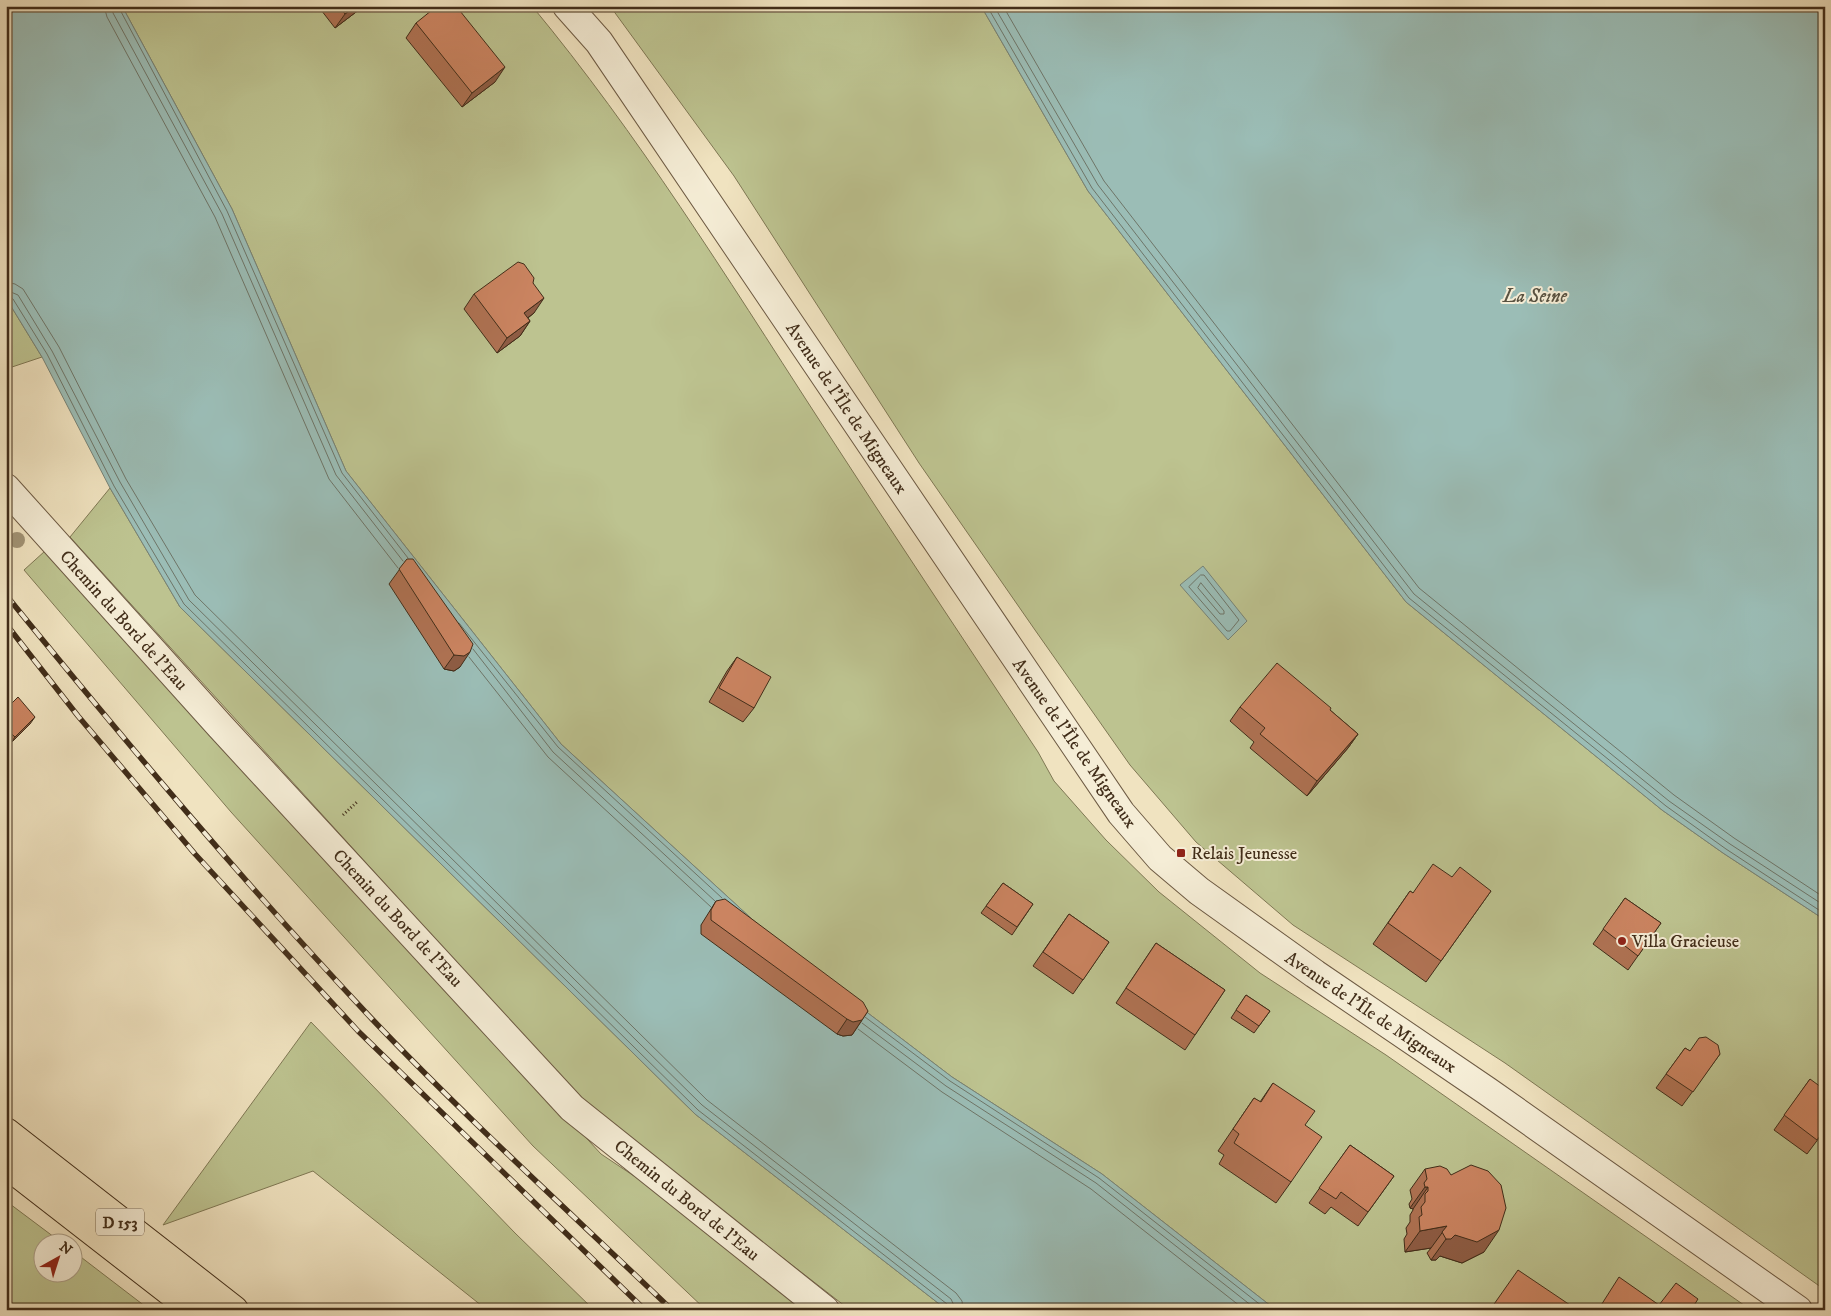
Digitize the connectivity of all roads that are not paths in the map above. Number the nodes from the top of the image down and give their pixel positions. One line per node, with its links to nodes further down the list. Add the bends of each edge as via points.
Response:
1 (567, 6): 8 (street, Avenue de l'Île de Migneaux, via 599,42 1121,813 1160,858 1199,891 1315,974)
2 (6, 488): 7 (street, Chemin du Bord de l'Eau, via 572,1108)
3 (6, 1132): 6 (main road, D 153)
4 (6, 1164): 5 (main road, D 153)
5 (194, 1310)
6 (234, 1310)
7 (825, 1310)
8 (1798, 1310)

